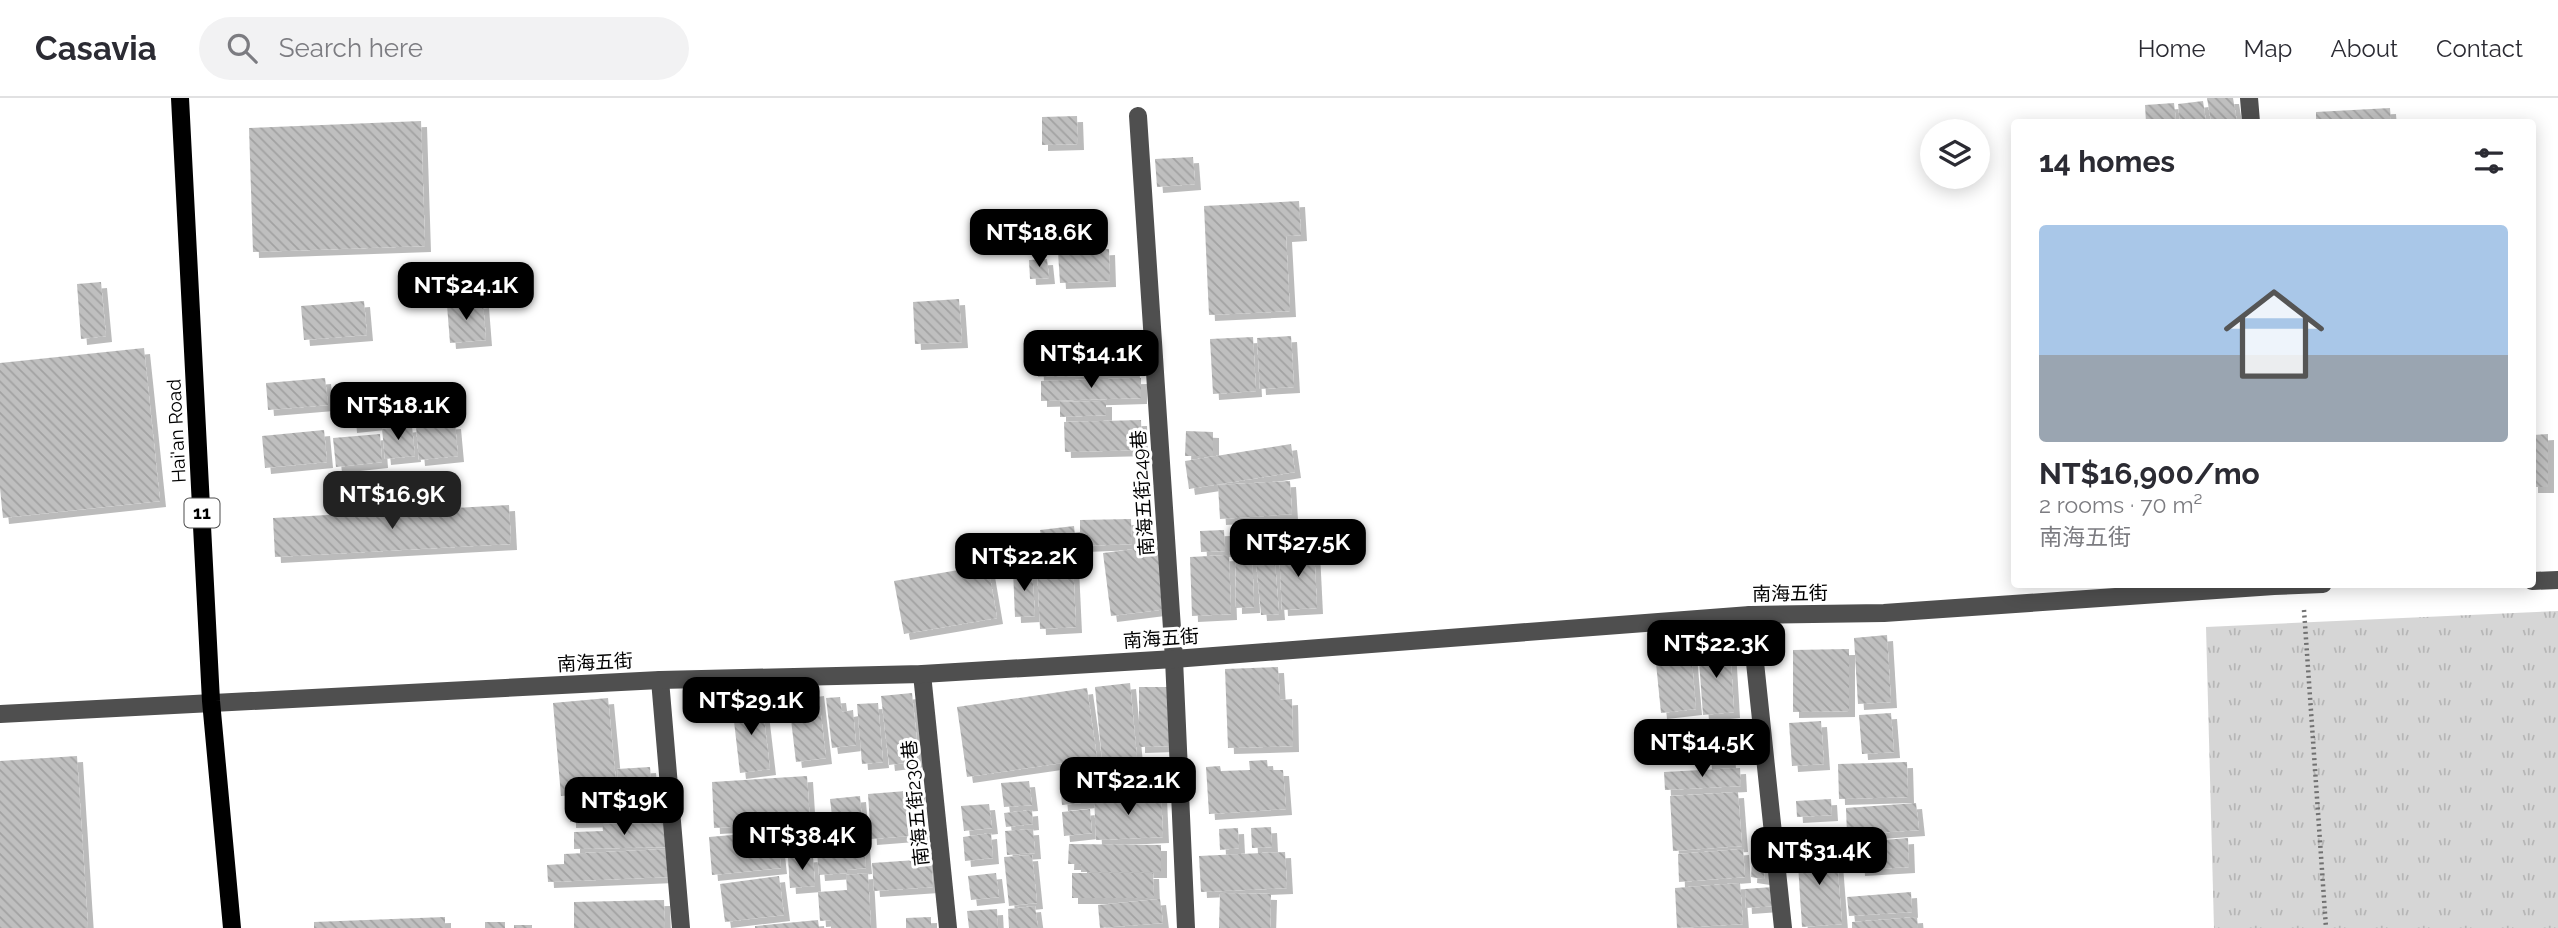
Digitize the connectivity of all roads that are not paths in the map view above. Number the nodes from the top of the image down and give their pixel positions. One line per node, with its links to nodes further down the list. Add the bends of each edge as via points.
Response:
1 (180, 98): 12 (main road, Hai'an Road / 11)
2 (2249, 98): 4 (street)
3 (1138, 116): 9 (street, 南海五街249巷)
4 (2251, 119)
5 (2558, 580): 6 (street)
6 (2536, 581)
7 (2232, 588): 8 (street, 南海五街, via 1884,613)
8 (1750, 615): 9 (street, 南海五街); 18 (street)
9 (1174, 659): 10 (street, 南海五街); 17 (street, 南海五街249巷)
10 (922, 674): 11 (street, 南海五街); 16 (street, 南海五街230巷)
11 (660, 680): 12 (street, 南海五街); 15 (street)
12 (211, 701): 13 (street, 南海五街); 14 (main road, Hai'an Road / 11)
13 (0, 714)
14 (232, 928)
15 (681, 928)
16 (948, 928)
17 (1186, 928)
18 (1783, 928)

